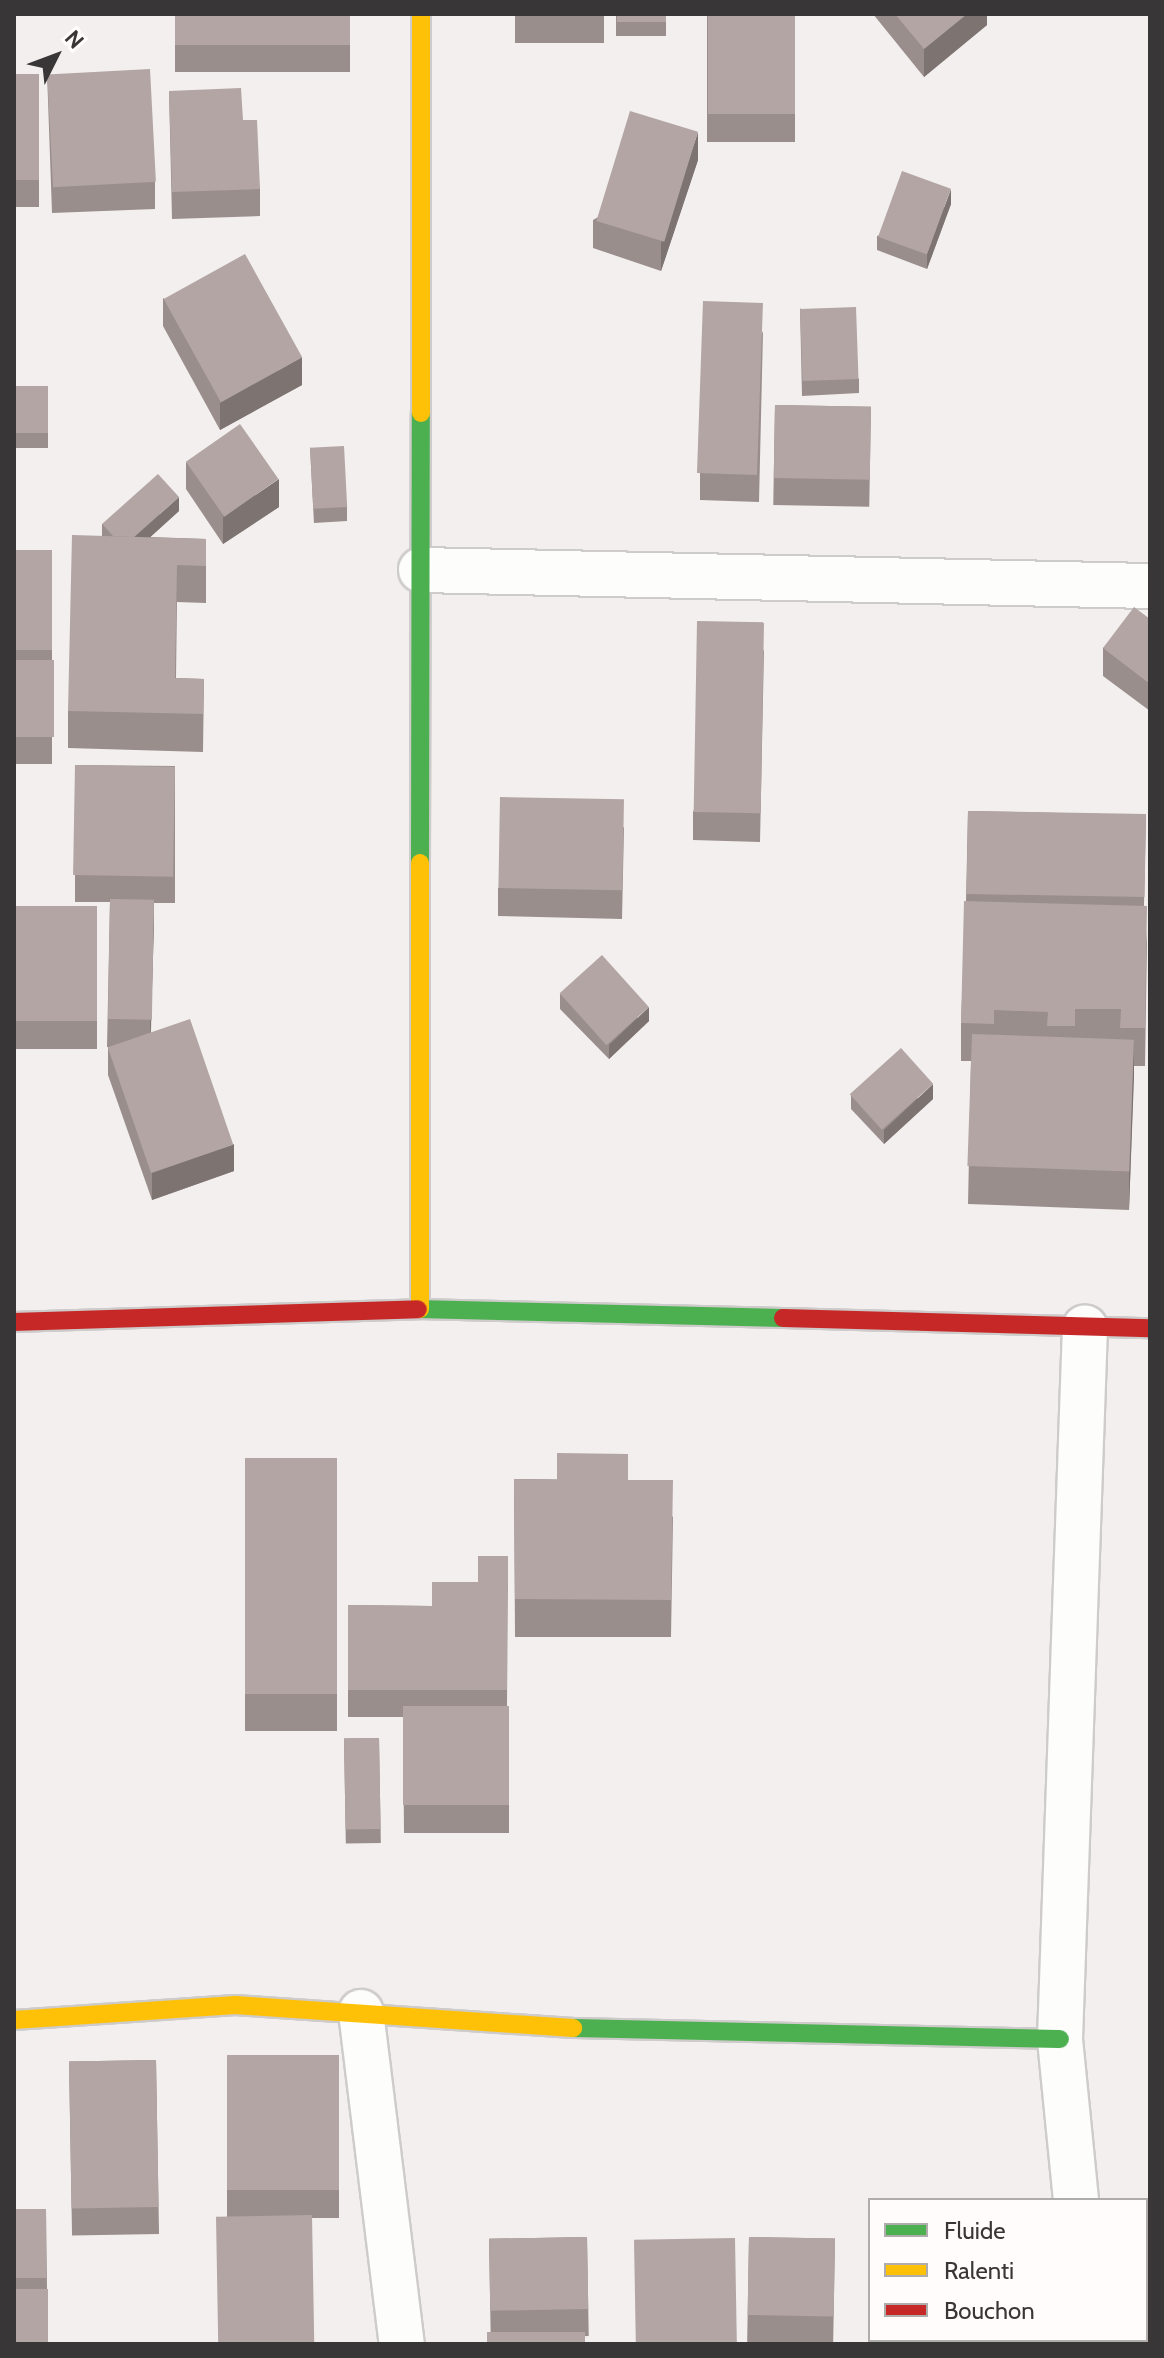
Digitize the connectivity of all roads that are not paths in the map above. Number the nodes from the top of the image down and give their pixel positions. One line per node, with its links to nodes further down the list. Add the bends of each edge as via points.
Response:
1 (421, 14): 2 (street)
2 (421, 570): 3 (street); 4 (street)
3 (1150, 586)
4 (420, 1309): 5 (street); 6 (street)
5 (14, 1322)
6 (1085, 1327): 7 (street); 10 (street)
7 (1150, 1328)
8 (361, 2012): 9 (street, via 235,2005); 10 (street, via 528,2027); 12 (street)
9 (14, 2020)
10 (1060, 2039): 11 (street)
11 (1076, 2198)
12 (402, 2344)

